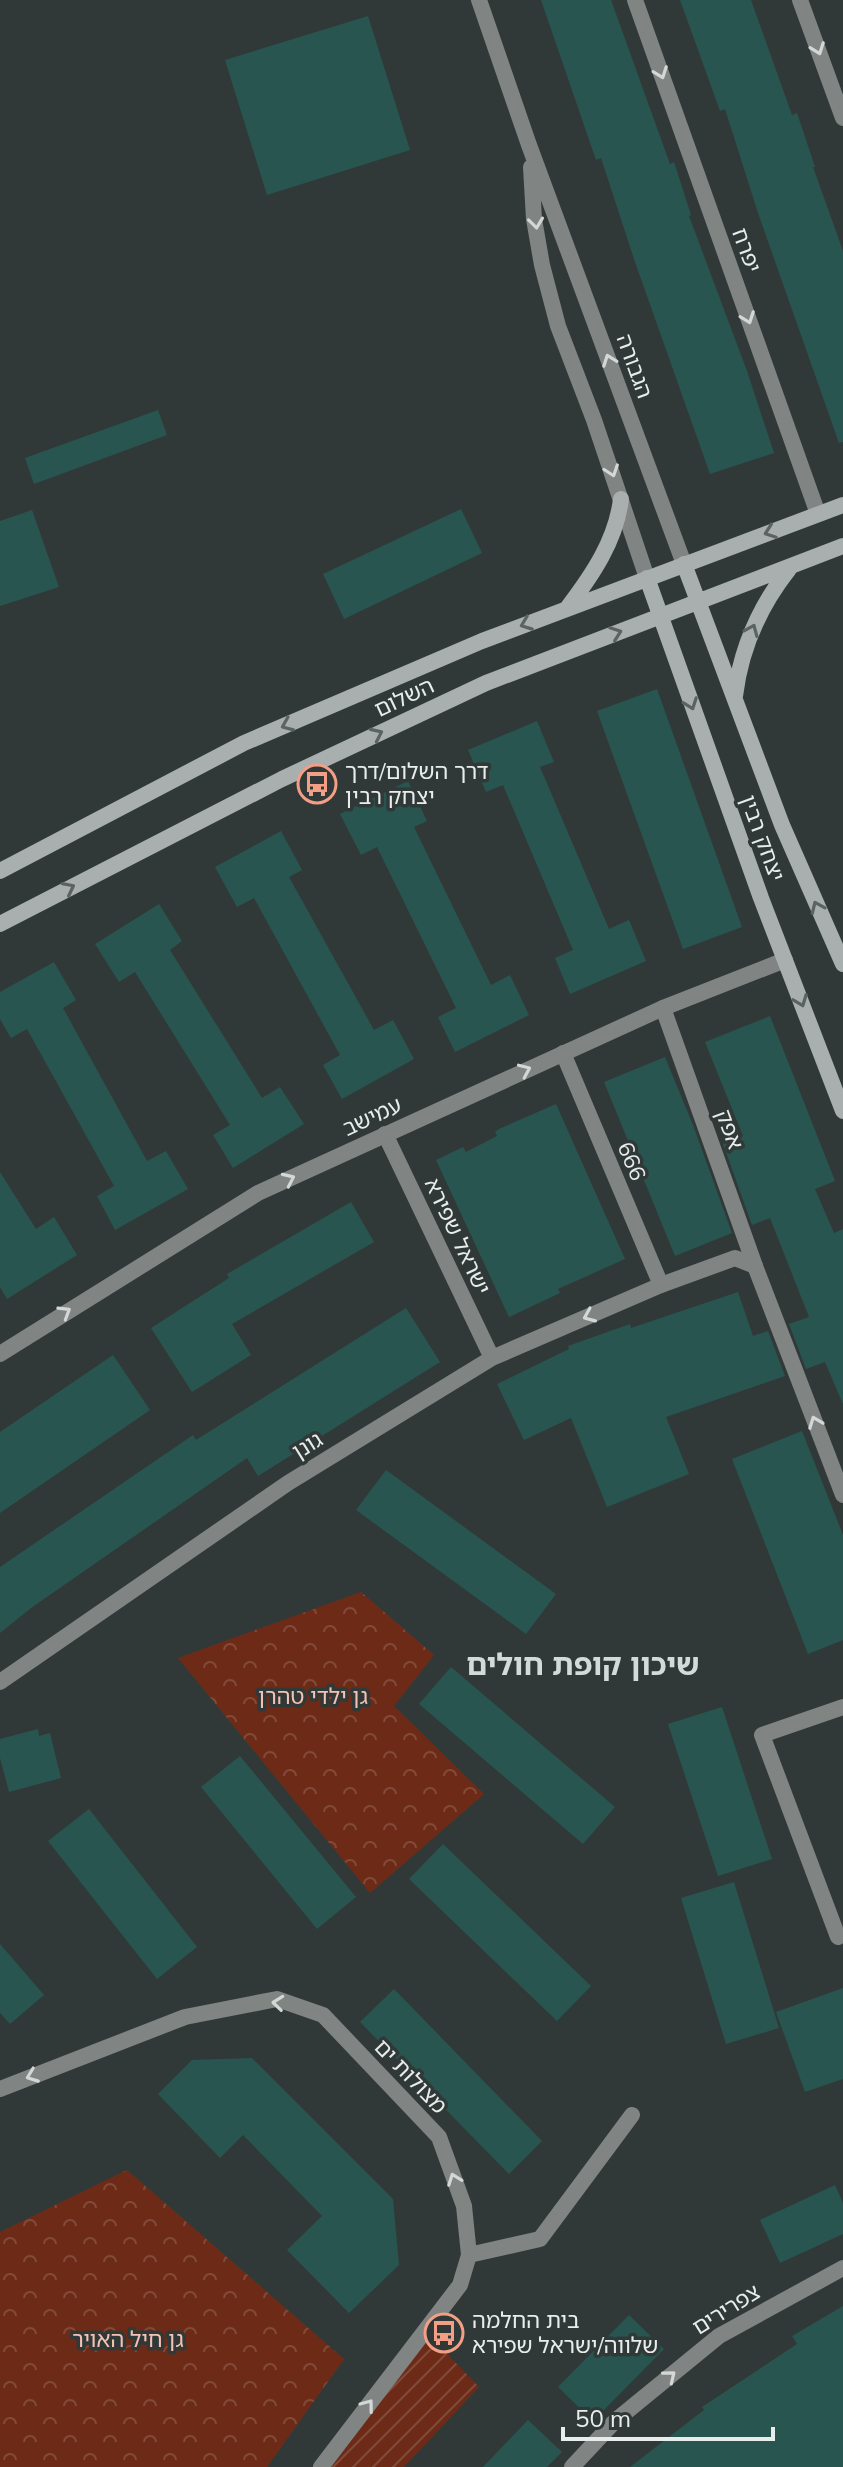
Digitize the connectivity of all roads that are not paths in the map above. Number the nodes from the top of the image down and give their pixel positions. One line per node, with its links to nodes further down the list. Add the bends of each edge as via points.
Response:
1 (479, 0): 6 (street, הגבורה)
2 (635, 0): 9 (street, יפרח, one-way to 9)
3 (800, 0): 4 (street, one-way to 4)
4 (839, 96): 5 (street)
5 (843, 118)
6 (529, 145): 7 (street, הגבורה, one-way to 7, via 542,265 558,326); 11 (street, הגבורה, one-way to 6)
7 (621, 499): 13 (street, הגבורה); 15 (main road, via 606,549)
8 (843, 505): 9 (main road, השלום)
9 (818, 514): 11 (main road, השלום, one-way to 11)
10 (843, 546): 12 (main road, השלום)
11 (684, 564): 13 (main road, השלום); 14 (main road, הגבורה)
12 (791, 566): 14 (main road, השלום); 17 (main road, one-way to 12, via 754,623)
13 (647, 578): 15 (main road, השלום); 16 (main road, יצחק רבין)
14 (698, 602): 16 (main road, השלום); 17 (main road, יצחק רבין)
15 (566, 608): 18 (main road, השלום, one-way to 18, via 244,743)
16 (659, 617): 19 (main road, השלום, one-way to 16, via 282,779 472,690); 20 (main road, יצחק רבין, one-way to 20)
17 (734, 702): 21 (main road, יצחק רבין, one-way to 17)
18 (0, 871)
19 (0, 924)
20 (785, 960): 22 (street, עמישב); 24 (main road, יצחק רבין, one-way to 24)
21 (843, 964)
22 (663, 1008): 23 (street, עמישב); 26 (street, אפק)
23 (563, 1053): 25 (street, עמישב, one-way to 23); 27 (street, 666)
24 (843, 1111)
25 (385, 1134): 28 (street, עמישב, one-way to 25, via 258,1193); 29 (street, ישראל שפירא)
26 (755, 1266): 27 (street, via 735,1258); 30 (street, אפק, one-way to 26)
27 (661, 1285): 29 (street, גונן, one-way to 29)
28 (0, 1354)
29 (492, 1358): 31 (street, גונן, via 288,1483)
30 (843, 1495)
31 (0, 1682)
32 (843, 1707): 33 (street, via 762,1735)
33 (838, 1937)
34 (0, 2089): 36 (street, מצולות ים, one-way to 34, via 464,2206 439,2137 323,2015 277,1999 185,2017)
35 (632, 2115): 36 (street, via 540,2239)
36 (469, 2255): 38 (street, מצולות ים, one-way to 36, via 460,2285)
37 (843, 2268): 39 (street, צפרירים, one-way to 37, via 615,2421 719,2336)
38 (321, 2467)
39 (572, 2467)

